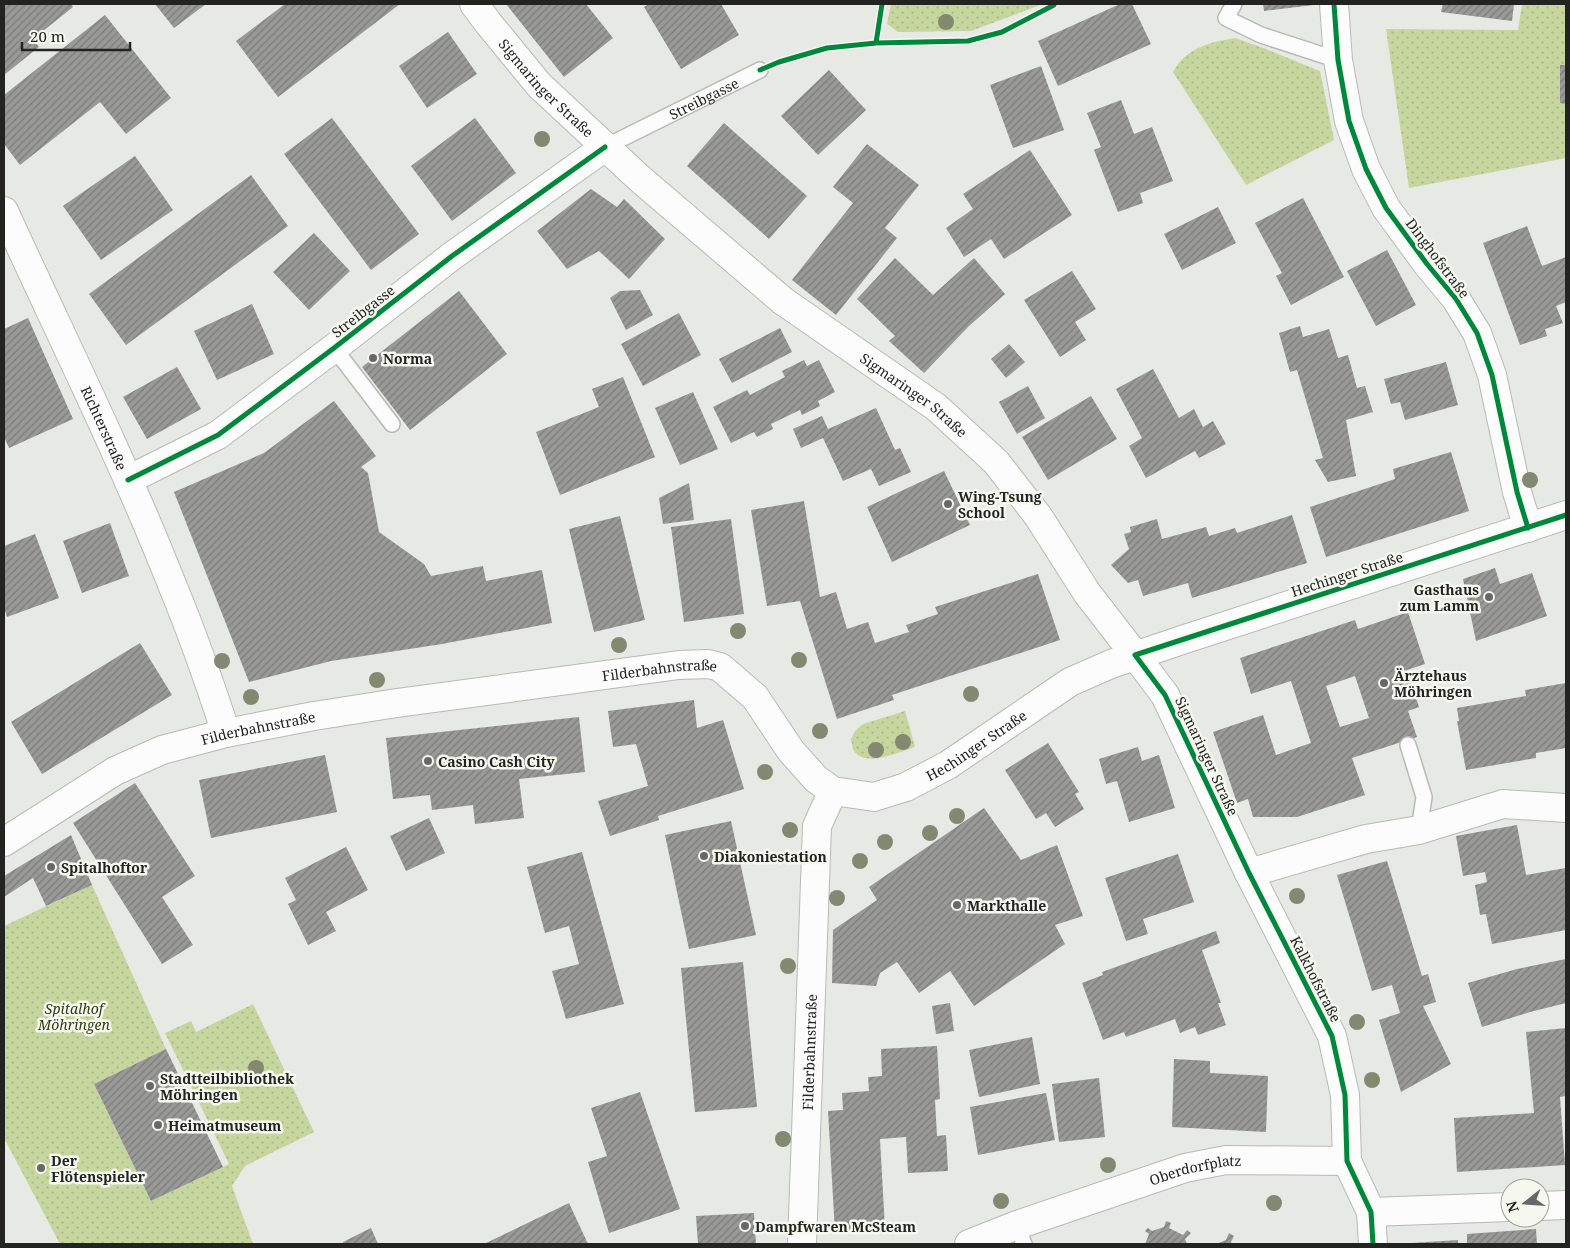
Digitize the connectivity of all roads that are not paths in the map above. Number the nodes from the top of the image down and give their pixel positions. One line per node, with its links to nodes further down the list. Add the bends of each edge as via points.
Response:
1 (474, 4): 6 (street, Sigmaringer Straße, via 539,85)
2 (1234, 4): 4 (lane, via 1226,18 1261,35)
3 (1334, 4): 4 (street, Dinghofstraße)
4 (1338, 60): 12 (street, Dinghofstraße, via 1349,121 1366,169 1386,208 1456,299 1477,333 1492,375)
5 (760, 70): 6 (lane, Streibgasse)
6 (605, 147): 8 (street, Streibgasse, via 452,256); 13 (street, Sigmaringer Straße, via 783,301 940,410 996,462 1038,516 1087,593)
7 (4, 211): 10 (street, Richterstraße)
8 (334, 348): 9 (lane); 10 (street, Streibgasse, via 218,435)
9 (392, 424)
10 (128, 480): 14 (street, Richterstraße, via 173,587)
11 (1564, 522): 12 (street, Hechinger Straße)
12 (1528, 528): 13 (street, Hechinger Straße)
13 (1135, 655): 16 (street, Hechinger Straße, via 1070,682 948,765 906,787 874,797); 20 (street, Sigmaringer Straße, via 1165,695)
14 (226, 733): 16 (street, Filderbahnstraße, via 397,703 679,665 708,664 720,667 754,697 791,750 816,779); 19 (street, Filderbahnstraße, via 162,750 115,771)
15 (1408, 745): 18 (lane, via 1424,797)
16 (833, 791): 27 (street, Filderbahnstraße, via 817,826)
17 (1566, 808): 18 (street, via 1503,804)
18 (1419, 830): 20 (street, via 1366,839)
19 (4, 842)
20 (1249, 872): 21 (street, Kalkhofstraße, via 1332,1036 1345,1095)
21 (1347, 1160): 25 (street); 26 (street, Oberdorfplatz, via 1226,1160 1185,1168)
22 (1566, 1205): 23 (street)
23 (1550, 1206)
24 (1500, 1207): 25 (street)
25 (1371, 1212): 29 (street)
26 (1020, 1235): 28 (street, Oberdorfplatz)
27 (802, 1244)
28 (969, 1244)
29 (1372, 1244)

